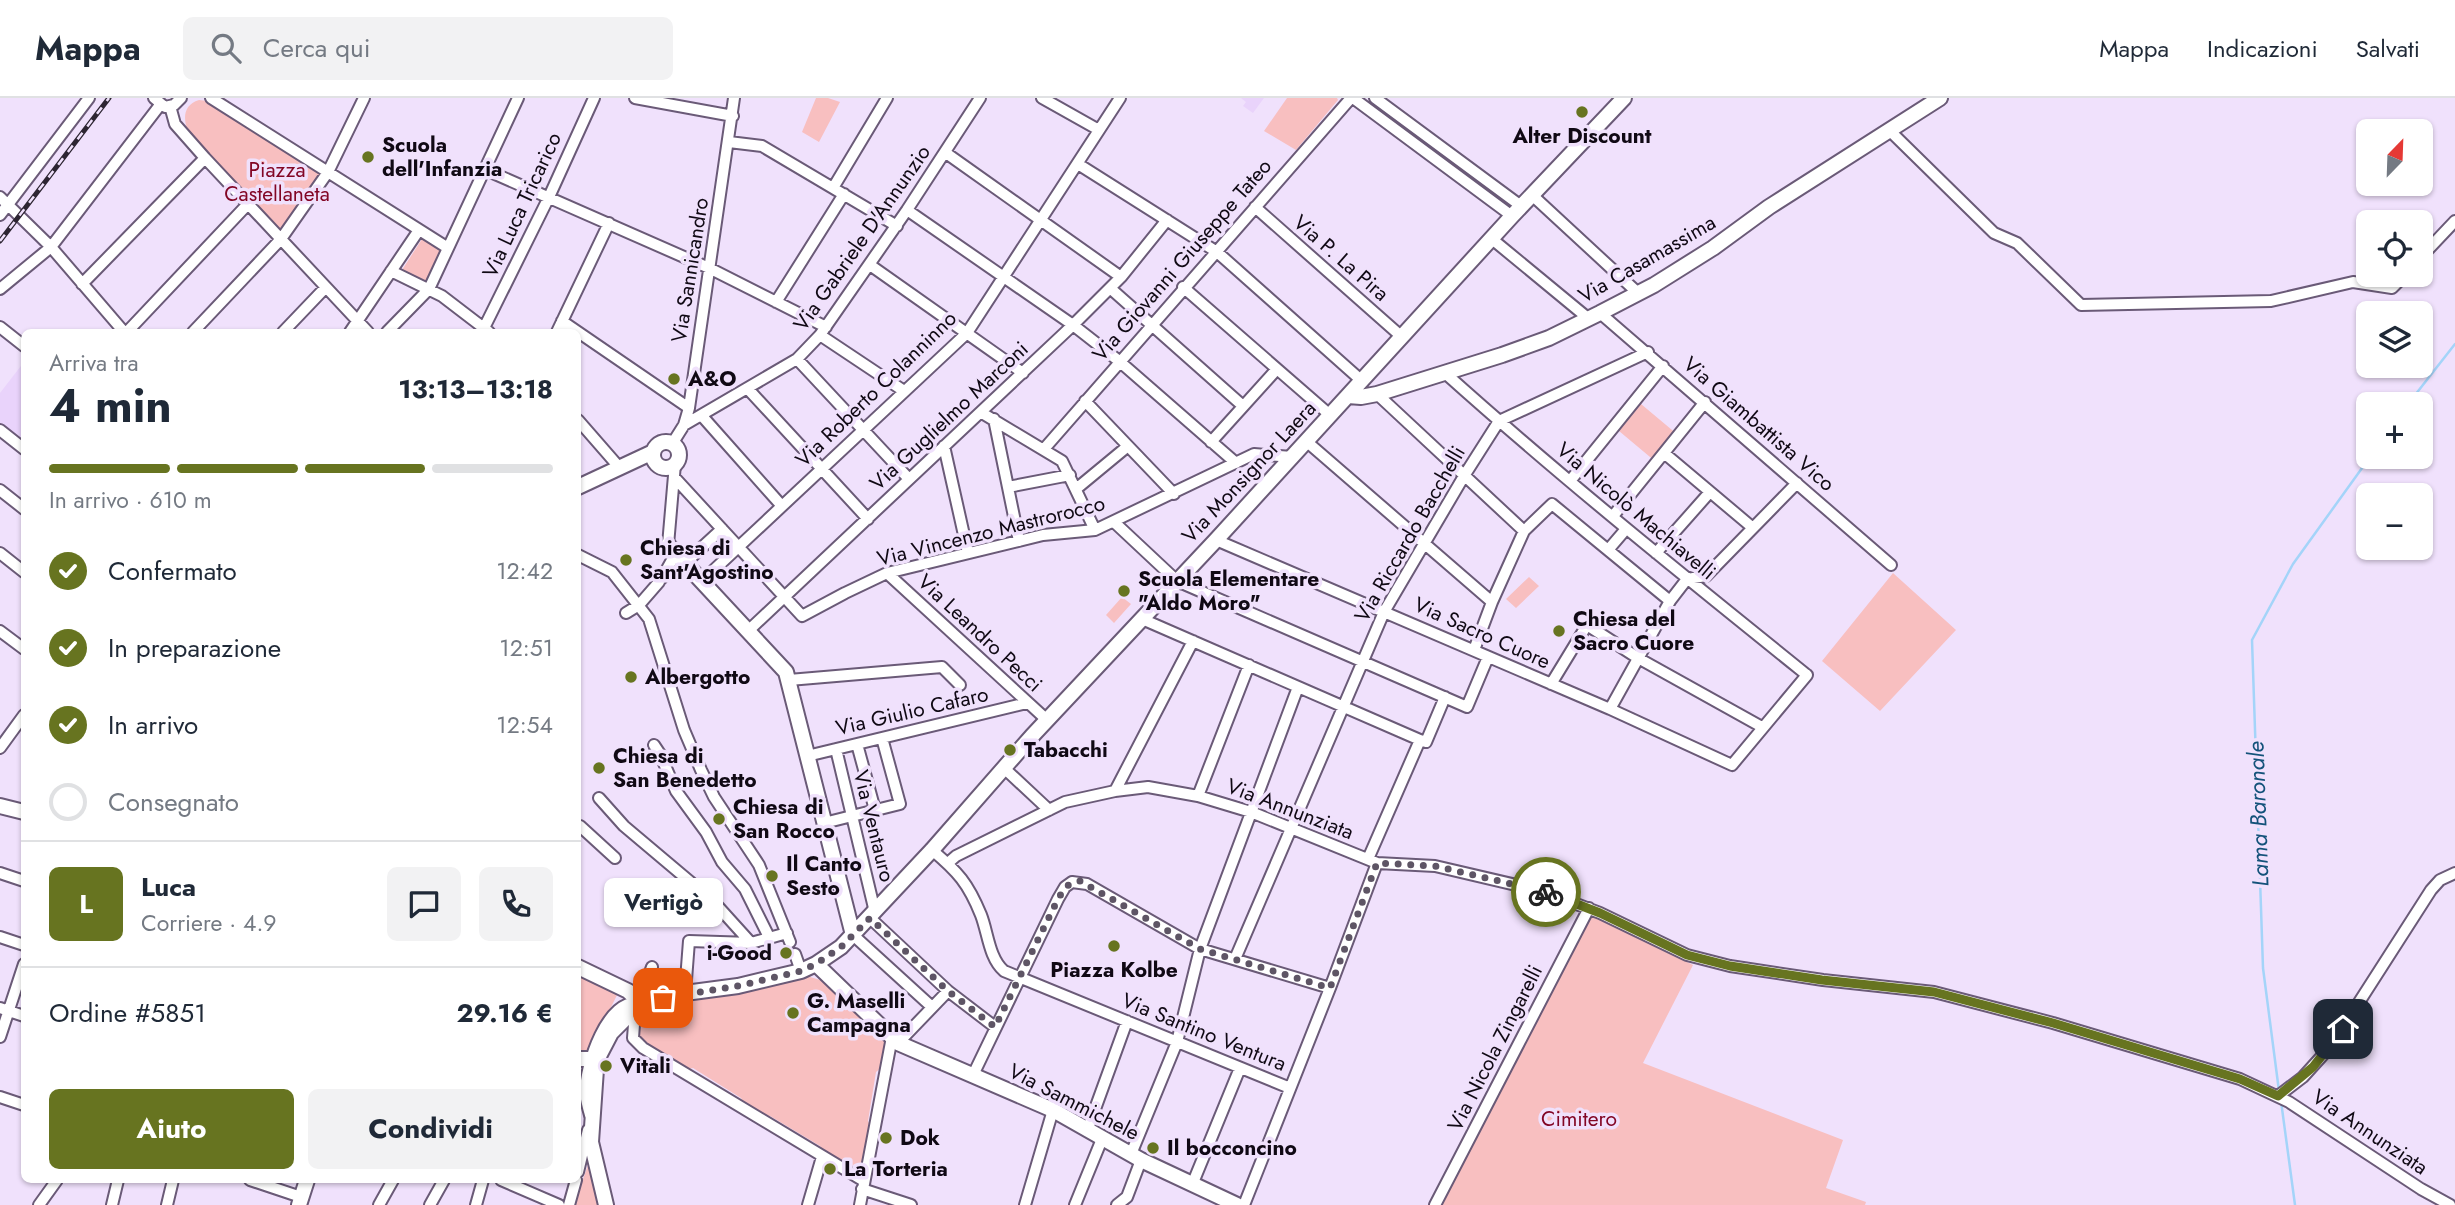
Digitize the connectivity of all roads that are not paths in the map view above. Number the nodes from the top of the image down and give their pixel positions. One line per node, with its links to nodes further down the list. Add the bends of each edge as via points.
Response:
1 (89, 98): 32 (street)
2 (181, 98): 18 (street)
3 (211, 98): 27 (street)
4 (364, 98): 27 (street)
5 (518, 98): 26 (street)
6 (594, 98): 31 (street, Via Luca Tricarico)
7 (635, 98): 17 (street)
8 (734, 98): 19 (street, Via Sannicandro)
9 (887, 98): 28 (street)
10 (980, 98): 23 (street, Via Gabriele D'Annunzio)
11 (1042, 98): 20 (street)
12 (1120, 98): 20 (street, Via Roberto Colanninno)
13 (1352, 98): 34 (street, Via Giovanni Giuseppe Tateo); 36 (street)
14 (1375, 98): 36 (street)
15 (1624, 98): 30 (street, Via Monsignor Laera)
16 (1940, 98): 21 (street, Via Casamassima)
17 (652, 100): 19 (street)
18 (162, 103): 24 (street); 47 (street)
19 (733, 116): 22 (street, Via Sannicandro)
20 (1099, 130): 25 (street, Via Roberto Colanninno)
21 (1889, 130): 55 (street, via 1994,233 2017,243 2081,305 2271,301); 62 (street, Via Casamassima)
22 (729, 142): 28 (street, via 762,146); 51 (street, Via Sannicandro)
23 (946, 153): 35 (street, Via Gabriele D'Annunzio); 38 (street)
24 (205, 158): 33 (street); 56 (street)
25 (1078, 163): 38 (street, Via Roberto Colanninno); 39 (street)
26 (486, 170): 31 (street); 48 (street)
27 (328, 172): 43 (street); 44 (street)
28 (833, 188): 29 (street)
29 (844, 194): 42 (street); 63 (street)
30 (1532, 195): 36 (street, Via Monsignor Laera); 62 (street)
31 (549, 197): 41 (street); 78 (street, Via Luca Tricarico)
32 (4, 200): 37 (street); 47 (street)
33 (247, 205): 44 (street); 71 (street)
34 (1255, 207): 49 (street, Via Giovanni Giuseppe Tateo); 84 (street, Via P. La Pira)
35 (907, 210): 42 (street, Via Gabriele D'Annunzio); 53 (street)
36 (1517, 211): 45 (street, Via Monsignor Laera)
37 (0, 215)
38 (1041, 220): 53 (street, Via Roberto Colanninno); 54 (street)
39 (1167, 220): 49 (street); 54 (street, Via Guglielmo Marconi)
40 (2455, 221): 46 (street)
41 (608, 223): 51 (street); 66 (street)
42 (897, 226): 50 (street, Via Gabriele D'Annunzio)
43 (419, 230): 48 (street); 52 (street)
44 (281, 239): 57 (street); 72 (street)
45 (1492, 239): 64 (street, Via Giambattista Vico); 84 (street, Via Monsignor Laera)
46 (2433, 244)
47 (51, 247): 56 (street); 60 (street)
48 (448, 248): 61 (street)
49 (1217, 252): 58 (street, Via Giovanni Giuseppe Tateo); 93 (street)
50 (870, 264): 81 (street, Via Gabriele D'Annunzio); 82 (street)
51 (709, 268): 63 (street); 101 (street, Via Sannicandro)
52 (391, 271): 61 (street); 65 (street)
53 (1003, 277): 67 (street); 82 (street, Via Roberto Colanninno)
54 (1121, 277): 59 (street, Via Guglielmo Marconi)
55 (2356, 282)
56 (82, 284): 70 (street)
57 (326, 287): 65 (street); 73 (street)
58 (1184, 287): 68 (street, Via Giovanni Giuseppe Tateo); 90 (street)
59 (1110, 288): 67 (street, Via Guglielmo Marconi); 68 (street)
60 (0, 289)
61 (429, 289): 76 (street); 77 (street)
62 (1638, 293): 64 (street, Via Casamassima)
63 (776, 302): 81 (street)
64 (1595, 316): 86 (street, Via Giambattista Vico); 92 (street, Via Casamassima, via 1537,342)
65 (358, 321): 74 (street); 75 (street)
66 (562, 321): 79 (street); 80 (street)
67 (1073, 325): 88 (street); 91 (street, Via Guglielmo Marconi)
68 (1151, 325): 88 (street, Via Giovanni Giuseppe Tateo); 100 (street)
69 (0, 327): 85 (street)
70 (122, 329)
71 (128, 329)
72 (196, 329)
73 (286, 329)
74 (352, 329)
75 (366, 329)
76 (390, 329)
77 (486, 329)
78 (487, 329)
79 (558, 329)
80 (574, 329)
81 (823, 331): 87 (street, Via Gabriele D'Annunzio); 95 (street)
82 (967, 332): 91 (street); 95 (street, Via Roberto Colanninno)
83 (581, 334): 101 (street)
84 (1402, 337): 93 (street, Via Monsignor Laera)
85 (21, 343)
86 (1648, 352): 89 (street, Via Giambattista Vico); 106 (street)
87 (797, 359): 94 (street, Via Gabriele D'Annunzio); 110 (street)
88 (1119, 361): 98 (street, Via Giovanni Giuseppe Tateo); 112 (street)
89 (1663, 366): 99 (street, Via Giambattista Vico); 128 (street)
90 (1277, 369): 100 (street); 103 (street)
91 (1023, 373): 102 (street, Via Guglielmo Marconi)
92 (1445, 373): 96 (street, Via Casamassima); 106 (street, Via Nicolò Machiavelli)
93 (1362, 381): 97 (street, Via Monsignor Laera)
94 (748, 389): 104 (street, Via Gabriele D'Annunzio); 123 (street)
95 (904, 391): 110 (street, Via Roberto Colanninno)
96 (1377, 394): 97 (street, Via Casamassima); 126 (street)
97 (1348, 396): 103 (street, Via Monsignor Laera)
98 (1085, 401): 115 (street); 117 (street, Via Giovanni Giuseppe Tateo)
99 (1705, 402): 119 (street); 129 (street, Via Giambattista Vico)
100 (1243, 406): 112 (street)
101 (689, 408): 108 (street, Via Sannicandro)
102 (982, 412): 105 (street); 114 (street, Via Guglielmo Marconi)
103 (1330, 415): 111 (street, Via Monsignor Laera)
104 (702, 416): 108 (street, Via Gabriele D'Annunzio); 136 (street)
105 (993, 419): 117 (street); 131 (street)
106 (1499, 421): 126 (street, Via Riccardo Bacchelli); 128 (street, Via Nicolò Machiavelli)
107 (581, 423): 122 (street)
108 (684, 425): 113 (street, Via Sannicandro)
109 (0, 430): 116 (street)
110 (862, 430): 123 (street, Via Roberto Colanninno); 127 (street)
111 (1306, 441): 120 (street, Via Monsignor Laera); 148 (street)
112 (1211, 442): 121 (street)
113 (672, 444): 118 (street, via 662,443); 124 (street, via 678,455)
114 (944, 446): 127 (street, Via Guglielmo Marconi); 152 (street)
115 (1128, 446): 132 (street); 135 (street)
116 (21, 447)
117 (1044, 449): 125 (street, via 1062,461)
118 (653, 452): 122 (street); 124 (street, via 654,461)
119 (1664, 453): 134 (street); 138 (street)
120 (1292, 457): 121 (street, Via Vincenzo Mastrorocco, via 1254,454); 146 (street, Via Monsignor Laera)
121 (1236, 463): 135 (street, Via Vincenzo Mastrorocco)
122 (619, 467): 130 (street)
123 (821, 468): 136 (street, Via Roberto Colanninno); 139 (street)
124 (674, 470): 141 (street); 154 (street)
125 (1069, 475): 131 (street); 132 (street)
126 (1464, 476): 145 (street); 148 (street, Via Riccardo Bacchelli)
127 (909, 479): 139 (street, Via Guglielmo Marconi)
128 (1570, 481): 138 (street, Via Nicolò Machiavelli)
129 (1797, 483): 143 (street); 156 (street, Via Giambattista Vico)
130 (581, 486)
131 (1008, 487): 147 (street)
132 (1076, 489): 144 (street)
133 (0, 490): 137 (street)
134 (1710, 492): 143 (street); 153 (street)
135 (1174, 494): 140 (street, Via Vincenzo Mastrorocco)
136 (781, 505): 149 (street, Via Roberto Colanninno)
137 (21, 507)
138 (1613, 516): 142 (street, Via Nicolò Machiavelli)
139 (868, 519): 162 (street, Via Guglielmo Marconi)
140 (1114, 522): 144 (street, Via Vincenzo Mastrorocco); 161 (street)
141 (722, 528): 149 (street); 154 (street)
142 (1626, 528): 150 (street); 153 (street, Via Nicolò Machiavelli)
143 (1753, 528): 159 (street, via 1706,576)
144 (1095, 530): 147 (street, Via Vincenzo Mastrorocco)
145 (1524, 530): 150 (street, via 1552,504); 164 (street)
146 (1216, 540): 161 (street, Via Monsignor Laera); 166 (street, Via Sacro Cuore)
147 (1019, 541): 152 (street, Via Vincenzo Mastrorocco)
148 (1423, 544): 164 (street); 166 (street, Via Riccardo Bacchelli)
149 (738, 547): 160 (street, Via Roberto Colanninno); 162 (street)
150 (1608, 550): 163 (street)
151 (0, 553): 157 (street)
152 (968, 553): 158 (street, Via Vincenzo Mastrorocco)
153 (1656, 553): 159 (street, Via Nicolò Machiavelli)
154 (676, 554): 160 (street); 165 (street)
155 (581, 556): 165 (street, via 612,572)
156 (1891, 565)
157 (21, 570)
158 (887, 573): 162 (street, Via Vincenzo Mastrorocco, via 802,617); 183 (street, Via Leandro Pecci)
159 (1687, 579): 163 (street); 188 (street, Via Nicolò Machiavelli, via 1807,675)
160 (702, 581): 170 (street)
161 (1177, 581): 168 (street, Via Monsignor Laera); 176 (street)
162 (785, 597): 170 (street, Via Guglielmo Marconi)
163 (1670, 601): 175 (street)
164 (1492, 602): 173 (street)
165 (639, 605): 167 (street); 217 (street, via 654,627 680,720 701,770 759,865)
166 (1384, 611): 173 (street, Via Sacro Cuore); 176 (street, Via Riccardo Bacchelli)
167 (626, 613)
168 (1142, 619): 171 (street); 187 (street, Via Monsignor Laera)
169 (0, 631): 172 (street)
170 (748, 631): 178 (street, via 782,665)
171 (1193, 641): 177 (street); 198 (street)
172 (21, 647)
173 (1474, 650): 174 (street, Via Sacro Cuore)
174 (1488, 657): 179 (street, Via Sacro Cuore); 182 (street, via 1467,707)
175 (1638, 658): 179 (street, via 1587,625); 185 (street); 188 (street)
176 (1363, 662): 182 (street); 184 (street, Via Riccardo Bacchelli)
177 (1249, 666): 181 (street); 199 (street)
178 (789, 680): 180 (street, via 942,667); 196 (street)
179 (1551, 684): 185 (street, Via Sacro Cuore)
180 (960, 685)
181 (1298, 687): 184 (street); 205 (street)
182 (1445, 697): 191 (street, via 1426,742)
183 (1027, 703): 187 (street, Via Leandro Pecci); 190 (street, Via Giulio Cafaro)
184 (1344, 706): 191 (street); 209 (street, Via Riccardo Bacchelli)
185 (1610, 709): 188 (street, Via Sacro Cuore, via 1732,765)
186 (21, 718): 189 (street)
187 (1047, 720): 197 (street, Via Monsignor Laera)
188 (1762, 727)
189 (5, 734): 194 (street)
190 (882, 738): 192 (street, Via Giulio Cafaro); 202 (street, via 900,804)
191 (1420, 740): 212 (street)
192 (857, 744): 195 (street, Via Giulio Cafaro); 202 (street)
193 (654, 745): 218 (street, via 676,791 722,862 746,889)
194 (0, 748)
195 (836, 749): 196 (street, Via Giulio Cafaro); 206 (street, Via Ventauro)
196 (807, 756): 207 (street)
197 (1004, 768): 203 (street); 210 (street, Via Monsignor Laera)
198 (1115, 790): 199 (street, Via Annunziata, via 1148,788); 203 (street, Via Annunziata)
199 (1198, 796): 205 (street, Via Annunziata)
200 (599, 798): 224 (street, via 624,826 713,901)
201 (0, 806): 204 (street)
202 (875, 810): 206 (street)
203 (1049, 810): 213 (street, Via Annunziata)
204 (21, 811)
205 (1251, 812): 209 (street, Via Annunziata); 226 (street)
206 (852, 816): 207 (street); 220 (street, Via Ventauro)
207 (824, 823): 221 (street)
208 (581, 827): 211 (street)
209 (1291, 828): 212 (street, Via Annunziata); 228 (street, Via Riccardo Bacchelli)
210 (932, 850): 213 (street, Via Santino Ventura); 220 (street, Via Monsignor Laera)
211 (615, 858)
212 (1372, 861): 219 (street, Via Annunziata, via 1459,870); 235 (street)
213 (948, 863): 234 (street, Via Santino Ventura, via 972,894 998,966)
214 (0, 873): 216 (street)
215 (2455, 873): 253 (street, via 2431,890 2331,1046)
216 (21, 880)
217 (772, 895): 218 (street); 223 (street, via 788,938)
218 (752, 905): 223 (street)
219 (1589, 908): 253 (street, Via Annunziata, via 1687,955 1822,980 1934,992 2240,1079); 295 (street, Via Nicola Zingarelli)
220 (873, 915): 221 (street, Via Monsignor Laera); 236 (street)
221 (853, 935): 229 (street, Via Monsignor Laera); 239 (street)
222 (0, 937): 225 (street)
223 (769, 937): 224 (street)
224 (751, 943): 237 (street, via 689,941)
225 (21, 944)
226 (1200, 949): 228 (street); 234 (street, via 1087,884 1072,882 1058,899); 246 (street)
227 (795, 954): 233 (street)
228 (1235, 959): 235 (street)
229 (816, 964): 233 (street, Via Monsignor Laera); 245 (street)
230 (652, 967): 238 (street)
231 (581, 968): 238 (street, via 628,991)
232 (21, 971): 240 (street)
233 (801, 971): 237 (street, Via Monsignor Laera)
234 (1019, 977): 242 (street, Via Santino Ventura); 243 (street)
235 (1330, 988): 251 (street)
236 (948, 991): 239 (street); 243 (street)
237 (685, 993): 238 (street, Via Monsignor Laera)
238 (639, 1005): 247 (street); 260 (street, via 633,1033 636,1043)
239 (932, 1007): 245 (street)
240 (4, 1009): 241 (street); 244 (street)
241 (21, 1015)
242 (1127, 1021): 246 (street, Via Santino Ventura); 258 (street)
243 (995, 1027): 249 (street)
244 (0, 1037)
245 (895, 1040): 249 (street, Via Sammichele); 273 (street)
246 (1177, 1042): 248 (street, Via Santino Ventura); 261 (street)
247 (589, 1058): 252 (street); 257 (street)
248 (1240, 1068): 251 (street, Via Santino Ventura); 274 (street)
249 (973, 1075): 256 (street, Via Sammichele)
250 (581, 1081): 252 (street)
251 (1290, 1088): 294 (street)
252 (585, 1093): 257 (street)
253 (2278, 1096): 296 (street, Via Annunziata)
254 (0, 1097): 255 (street)
255 (21, 1104)
256 (1053, 1111): 258 (street, Via Sammichele); 290 (street)
257 (591, 1117): 262 (street); 286 (street, via 591,1142)
258 (1087, 1131): 259 (street, Via Sammichele)
259 (1102, 1139): 261 (street, Via Sammichele); 291 (street)
260 (822, 1157): 273 (street); 287 (street)
261 (1136, 1157): 274 (street, Via Sammichele); 292 (street, via 1127,1197)
262 (581, 1159)
263 (55, 1183): 278 (street)
264 (117, 1183): 279 (street)
265 (172, 1183): 280 (street)
266 (257, 1183): 276 (street)
267 (306, 1183): 276 (street)
268 (391, 1183): 281 (street)
269 (442, 1183): 282 (street)
270 (482, 1183): 283 (street)
271 (508, 1183): 284 (street)
272 (575, 1183): 285 (street)
273 (863, 1185): 288 (street); 289 (street)
274 (1192, 1185): 275 (street, Via Sammichele)
275 (1215, 1200): 293 (street, Via Sammichele)
276 (300, 1201)
277 (2455, 1202): 296 (street)
278 (39, 1205)
279 (112, 1205)
280 (167, 1205)
281 (379, 1205)
282 (430, 1205)
283 (477, 1205)
284 (559, 1205)
285 (569, 1205)
286 (606, 1205)
287 (808, 1205)
288 (860, 1205)
289 (911, 1205)
290 (1025, 1205)
291 (1075, 1205)
292 (1118, 1205)
293 (1237, 1205)
294 (1244, 1205)
295 (1434, 1205)
296 (2450, 1205)

